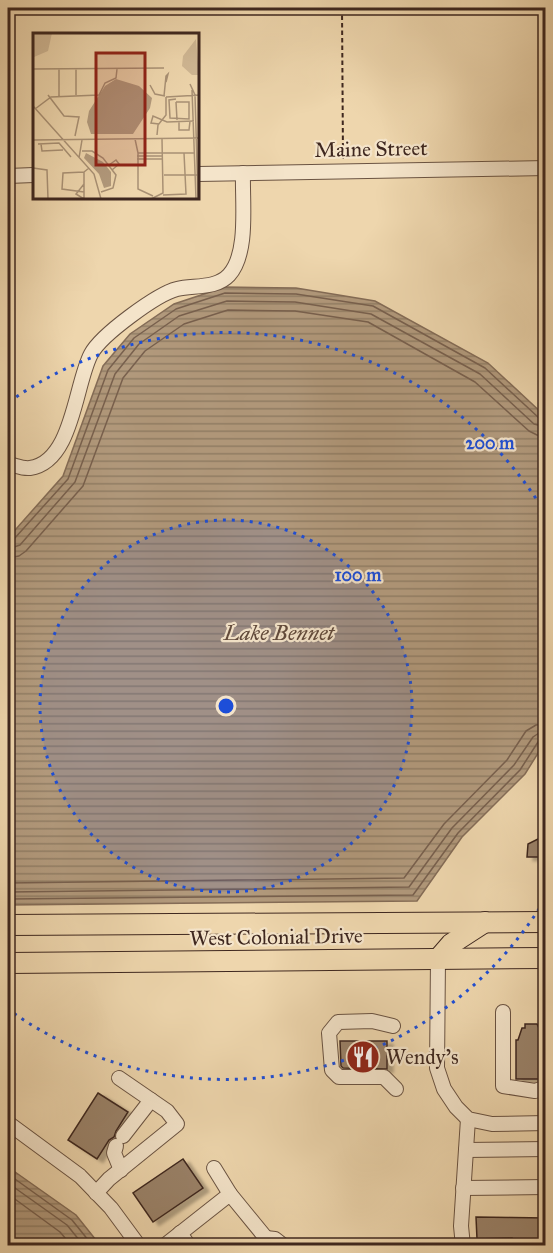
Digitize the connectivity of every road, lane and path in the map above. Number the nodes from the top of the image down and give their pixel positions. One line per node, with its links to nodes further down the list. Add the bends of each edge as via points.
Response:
1 (342, 8): 3 (path)
2 (546, 168): 3 (street, Maine Street)
3 (343, 171): 4 (street, Maine Street)
4 (243, 173): 5 (street, Maine Street); 8 (street, via 239,257 228,276 214,284 160,295 103,339 91,354 70,423 52,455 42,466 27,469)
5 (200, 174)
6 (33, 175): 7 (street)
7 (8, 176)
8 (8, 465)
9 (485, 922): 10 (highway, West Colonial Drive); 11 (highway, West Colonial Drive); 13 (highway, via 451,944)
10 (546, 922)
11 (8, 925)
12 (546, 958): 13 (highway, West Colonial Drive)
13 (438, 959): 14 (highway, West Colonial Drive); 21 (street, via 437,1068 444,1089)
14 (8, 963)
15 (503, 1012): 18 (street, via 503,1086 536,1091)
16 (393, 1026): 19 (street, via 372,1021 338,1022 329,1033 332,1070 339,1077 384,1077)
17 (119, 1078): 20 (street)
18 (546, 1085)
19 (396, 1089)
20 (151, 1100): 27 (street, via 119,1141 114,1153); 27 (street, via 177,1124)
21 (468, 1119): 22 (street, via 492,1124); 25 (street)
22 (546, 1123)
23 (8, 1124): 30 (street, via 80,1176)
24 (546, 1149): 25 (street)
25 (466, 1150): 29 (street)
26 (214, 1168): 31 (street)
27 (121, 1170): 30 (street)
28 (546, 1187): 29 (street)
29 (463, 1188): 38 (street)
30 (96, 1193): 34 (street)
31 (230, 1194): 32 (street); 33 (street)
32 (180, 1233): 35 (street); 36 (street)
33 (265, 1242): 37 (street, via 276,1239)
34 (139, 1245)
35 (164, 1245)
36 (189, 1245)
37 (284, 1245)
38 (463, 1245)

